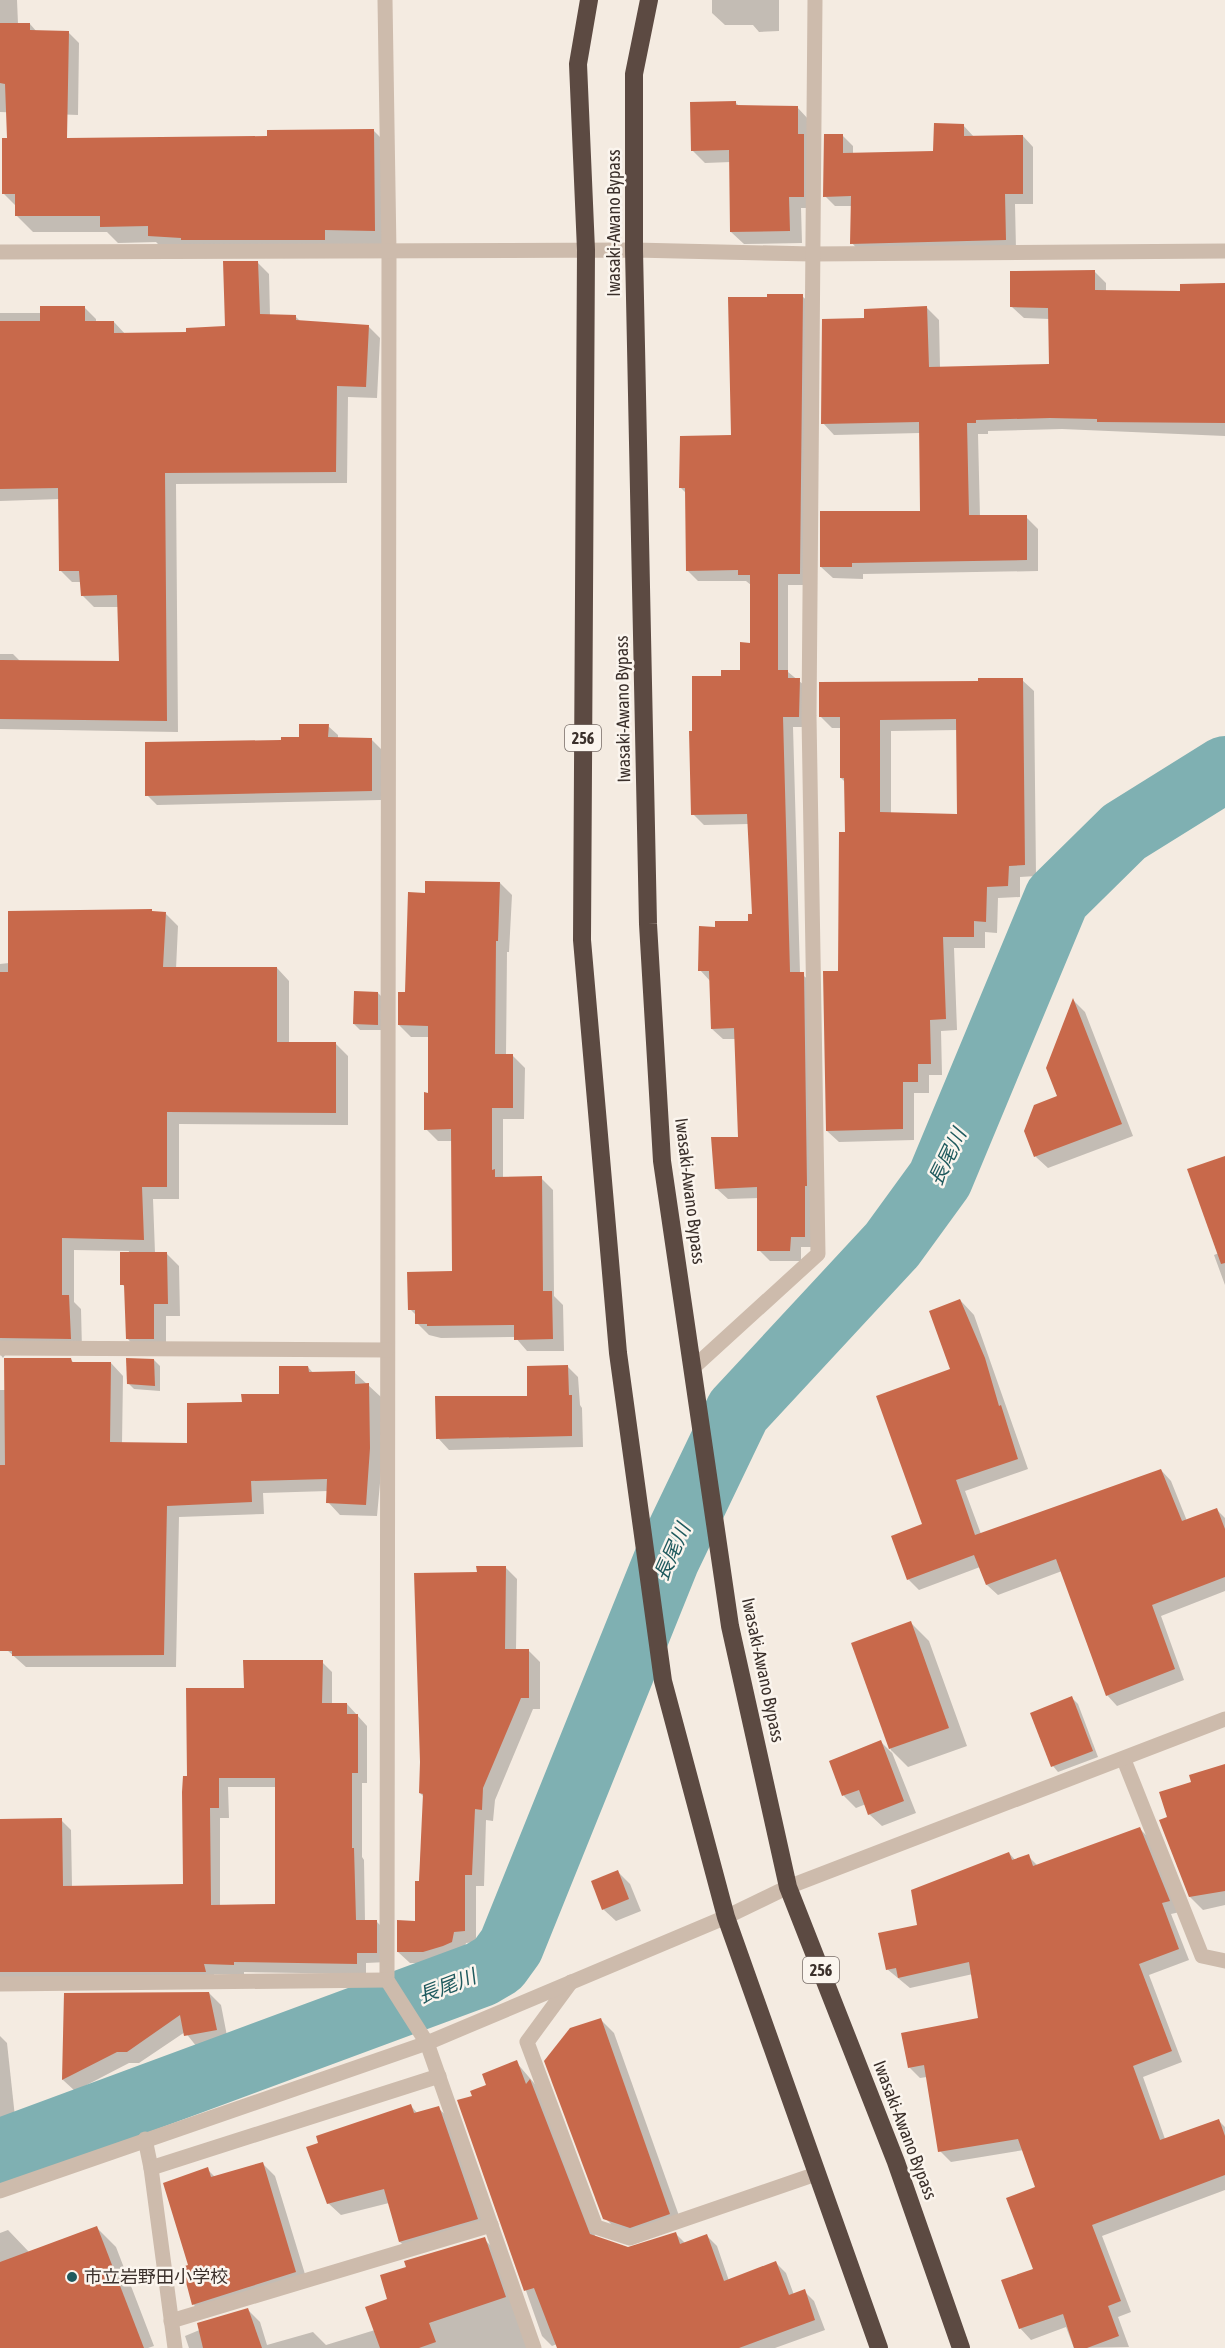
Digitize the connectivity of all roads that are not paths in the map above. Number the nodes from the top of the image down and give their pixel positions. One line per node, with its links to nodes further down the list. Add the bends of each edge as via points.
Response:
1 (385, 0): 5 (street)
2 (589, 0): 6 (highway, Iwasaki-Awano Bypass / 256, via 578,64)
3 (649, 0): 7 (highway, Iwasaki-Awano Bypass / 256, via 634,74)
4 (815, 0): 10 (street)
5 (389, 250): 6 (street); 9 (street); 12 (street)
6 (586, 250): 7 (street); 17 (highway, Iwasaki-Awano Bypass / 256, via 582,940 618,1353 663,1681)
7 (634, 250): 10 (street); 13 (highway, Iwasaki-Awano Bypass / 256, via 648,924 662,1161)
8 (1225, 251): 10 (street)
9 (0, 252)
10 (812, 254): 13 (street, via 809,716 818,1254)
11 (0, 1348): 12 (street)
12 (387, 1350): 19 (street)
13 (693, 1367): 16 (highway, Iwasaki-Awano Bypass / 256, via 730,1626)
14 (1225, 1719): 15 (street)
15 (1124, 1760): 16 (street); 18 (street, via 1202,1956)
16 (789, 1887): 17 (street); 33 (highway, Iwasaki-Awano Bypass / 256, via 896,2162)
17 (726, 1917): 20 (street); 26 (highway, Iwasaki-Awano Bypass / 256)
18 (1225, 1961)
19 (387, 1980): 21 (street); 22 (street)
20 (571, 1982): 22 (street); 26 (street, via 527,2042 596,2228 630,2238)
21 (0, 1984)
22 (427, 2043): 23 (street); 24 (street)
23 (439, 2076): 25 (street); 28 (street)
24 (145, 2139): 25 (street); 27 (street)
25 (151, 2168): 29 (street)
26 (816, 2174): 32 (highway, Iwasaki-Awano Bypass / 256)
27 (0, 2191)
28 (491, 2226): 29 (street); 31 (street)
29 (171, 2321): 30 (street)
30 (175, 2348)
31 (534, 2348)
32 (879, 2348)
33 (962, 2348)

